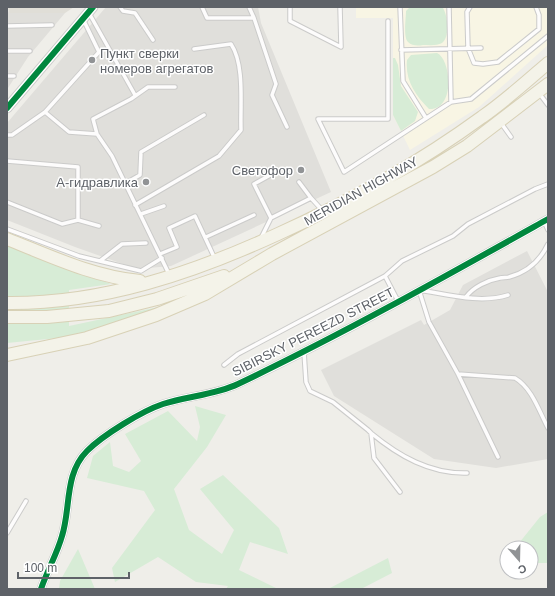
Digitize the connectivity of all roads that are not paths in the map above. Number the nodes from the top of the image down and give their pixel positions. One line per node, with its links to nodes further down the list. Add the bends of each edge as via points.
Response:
1 (120, 7): 16 (lane, via 123,11 135,13)
2 (202, 7): 11 (lane, via 207,18)
3 (250, 7): 11 (lane)
4 (290, 7): 5 (lane, via 290,22 341,47)
5 (340, 7)
6 (400, 7): 21 (lane)
7 (449, 7): 20 (lane)
8 (470, 7): 17 (lane, via 467,12)
9 (536, 7): 17 (lane, via 539,30 498,62 474,63)
10 (88, 12): 29 (lane); 32 (street); 33 (lane, via 99,52)
11 (254, 18): 37 (lane, via 276,84 272,95)
12 (388, 21): 35 (lane, via 388,119 318,119 344,172)
13 (52, 25): 14 (lane)
14 (7, 26)
15 (548, 36): 30 (lane, via 471,99)
16 (153, 40)
17 (468, 48): 18 (lane); 20 (lane)
18 (481, 48)
19 (194, 49): 48 (lane, via 231,44 237,53 241,130 219,156)
20 (450, 49): 21 (lane); 30 (lane)
21 (401, 50): 35 (lane, via 403,81)
22 (7, 51): 23 (lane)
23 (30, 51)
24 (548, 64): 50 (main road, MERIDIAN HIGHWAY, via 464,130 386,180)
25 (7, 76): 26 (lane)
26 (14, 76)
27 (175, 87): 29 (lane, via 148,87)
28 (543, 88): 31 (lane); 36 (main road, MERIDIAN HIGHWAY)
29 (135, 95): 38 (lane, via 93,119)
30 (451, 102): 35 (lane)
31 (548, 105)
32 (7, 108)
33 (45, 112): 38 (lane, via 69,132); 39 (lane, via 12,135)
34 (204, 115): 44 (lane, via 141,152 140,175)
35 (426, 118)
36 (500, 122): 40 (lane); 64 (main road, MERIDIAN HIGHWAY, via 433,168)
37 (287, 127)
38 (97, 134): 44 (lane)
39 (7, 135)
40 (511, 137)
41 (7, 161): 54 (lane, via 78,167)
42 (274, 173): 53 (lane, via 254,184)
43 (299, 182): 46 (lane)
44 (126, 183): 48 (lane)
45 (548, 184): 69 (lane, via 535,188 468,224 453,236 402,261)
46 (311, 198): 50 (lane); 53 (lane)
47 (7, 202): 54 (lane, via 62,224)
48 (135, 204): 51 (lane)
49 (164, 206): 51 (lane)
50 (324, 213): 62 (main road, MERIDIAN HIGHWAY)
51 (141, 214): 65 (lane)
52 (254, 215): 59 (lane)
53 (271, 218): 62 (lane)
54 (78, 220): 56 (lane)
55 (546, 220): 58 (lane); 72 (street, SIBIRSKY PEREEZD STREET)
56 (99, 226)
57 (7, 229): 66 (lane)
58 (548, 230)
59 (206, 237): 65 (lane, via 195,216 169,228 177,247); 68 (lane)
60 (7, 239): 66 (main road)
61 (146, 243): 67 (lane, via 122,244)
62 (259, 243): 68 (main road, MERIDIAN HIGHWAY)
63 (548, 244): 74 (lane, via 542,257 534,264 509,277 487,282 471,290)
64 (272, 254): 77 (main road, via 223,276 157,299 109,311 46,317); 80 (main road, via 205,294 156,315 71,343)
65 (161, 256): 67 (lane, via 142,270); 70 (lane)
66 (77, 261): 67 (lane); 71 (main road, via 113,277)
67 (100, 261)
68 (216, 261): 70 (main road, MERIDIAN HIGHWAY)
69 (385, 276): 75 (lane); 82 (lane, via 238,354)
70 (170, 277): 71 (main road, MERIDIAN HIGHWAY)
71 (153, 282): 76 (main road, MERIDIAN HIGHWAY, via 68,299)
72 (419, 290): 74 (lane); 75 (street, SIBIRSKY PEREEZD STREET); 83 (lane, via 429,322)
73 (508, 295): 74 (lane, via 498,298)
74 (466, 297)
75 (398, 301): 79 (street, SIBIRSKY PEREEZD STREET)
76 (7, 303)
77 (7, 317)
78 (7, 350): 80 (main road)
79 (304, 350): 85 (lane, via 306,382 310,391 333,402); 91 (street, SIBIRSKY PEREEZD STREET, via 235,385 163,404 137,416 87,451 75,466 62,536)
80 (31, 351): 81 (main road)
81 (7, 355)
82 (224, 365)
83 (458, 374): 84 (lane, via 515,378 527,388); 86 (lane)
84 (548, 428)
85 (371, 433): 87 (lane, via 389,448 421,466 451,473); 88 (lane, via 374,458)
86 (498, 457)
87 (467, 473)
88 (400, 492)
89 (26, 502): 90 (lane)
90 (7, 533)
91 (41, 589)

